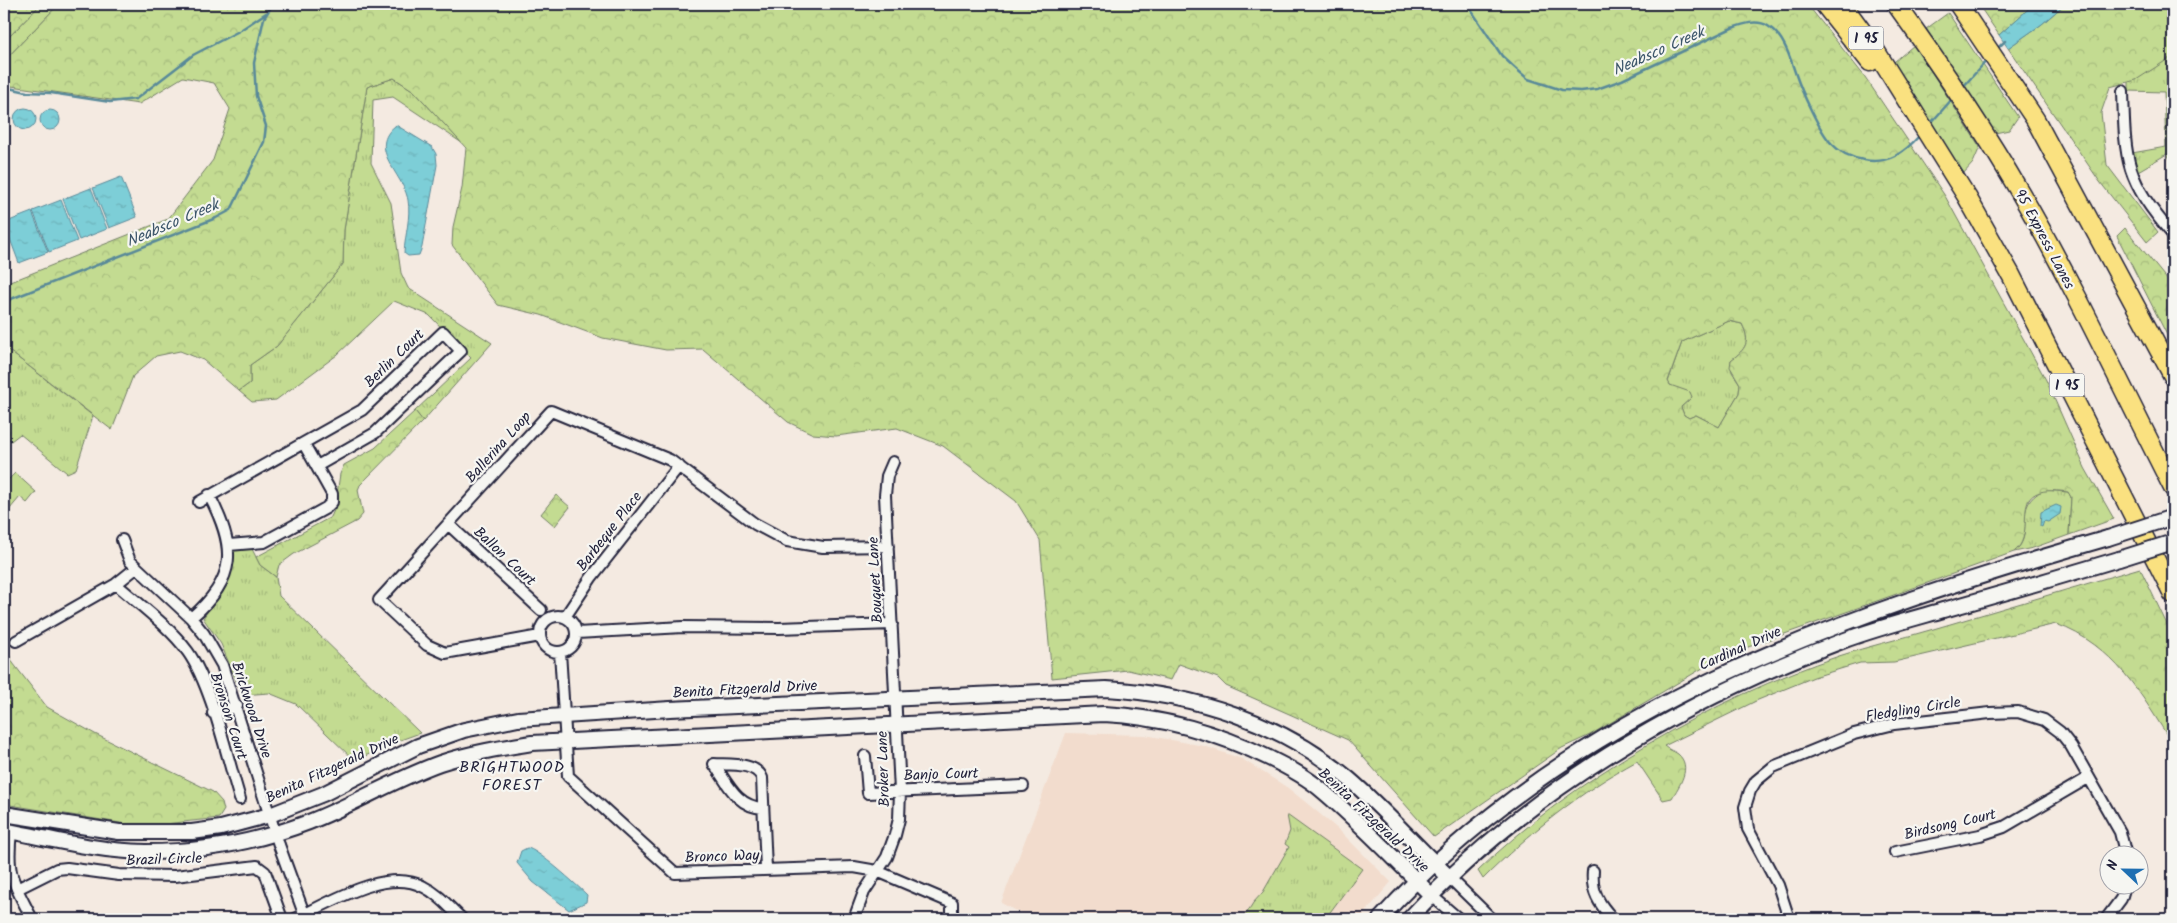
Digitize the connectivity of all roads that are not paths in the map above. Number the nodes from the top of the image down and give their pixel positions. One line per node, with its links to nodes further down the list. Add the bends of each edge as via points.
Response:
1 (1824, 4): 5 (highway)
2 (1842, 4): 5 (highway, I 95)
3 (1896, 4): 13 (highway, 95 Express Lanes, via 1986,135 2056,258)
4 (1959, 5): 8 (highway, via 2023,101)
5 (1887, 76): 24 (highway, I 95, via 1956,179 2011,276)
6 (2122, 91): 7 (street, via 2123,136 2132,178 2142,196)
7 (2173, 234)
8 (2173, 376)
9 (304, 444): 11 (street); 11 (street, Berlin Court, via 362,410 443,332 461,351 375,432); 14 (street, Berlin Court)
10 (893, 462): 21 (street, Bouquet Lane, via 886,483)
11 (317, 466): 20 (street, via 332,494 332,502 326,508 264,542)
12 (679, 466): 17 (street, Ballerina Loop, via 551,411); 21 (street, Ballerina Loop, via 755,524 787,541 823,547); 26 (street, Barbeque Place, via 591,578)
13 (2173, 488)
14 (209, 495): 15 (street, Berlin Court); 20 (street, via 223,523)
15 (199, 502)
16 (2173, 517): 51 (main road, Cardinal Drive, bridge, via 2027,561 1859,618 1784,645 1734,668 1656,707 1552,771 1505,804)
17 (448, 524): 25 (street, Ballon Court); 30 (street, Ballerina Loop, via 379,600 427,645 445,653)
18 (122, 540): 22 (street, Brickwood Drive, via 124,550)
19 (2173, 542): 55 (main road, bridge, via 1845,640 1729,688 1647,731 1585,770 1515,822)
20 (228, 545): 27 (street, via 227,566 218,587 211,599)
21 (888, 546): 28 (street, Bouquet Lane)
22 (136, 568): 23 (street); 27 (street, Brickwood Drive)
23 (116, 584): 31 (street); 35 (street, Bronson Court, via 174,636 188,653 202,679)
24 (2173, 594)
25 (541, 610)
26 (565, 617): 29 (street, via 573,623); 30 (street, via 549,618 542,626)
27 (191, 618): 34 (street, Brickwood Drive, via 222,665)
28 (892, 624): 29 (street); 33 (street, Bouquet Lane)
29 (576, 632): 32 (street, via 574,644)
30 (540, 636): 32 (street, via 545,647)
31 (16, 640)
32 (560, 652): 36 (street)
33 (896, 698): 36 (main road, Benita Fitzgerald Drive); 37 (street, Broker Lane); 51 (main road, Benita Fitzgerald Drive, via 1106,689 1154,693 1208,705 1280,734 1332,766)
34 (237, 706): 35 (street); 46 (street, Brickwood Drive)
35 (213, 713): 43 (street, Bronson Court)
36 (564, 714): 38 (street, Bronco Way); 46 (main road, Benita Fitzgerald Drive, via 518,719 442,737 323,794)
37 (896, 724): 38 (main road, Benita Fitzgerald Drive); 42 (street, Broker Lane); 56 (main road, Benita Fitzgerald Drive, via 1104,714 1156,719 1202,730 1252,750 1319,787)
38 (566, 740): 48 (main road, Benita Fitzgerald Drive, via 493,749 440,763 344,807); 52 (street, Bronco Way, via 568,776 675,873)
39 (865, 756): 42 (street, Banjo Court, via 868,793)
40 (2088, 778): 49 (street, Fledgling Circle, via 2120,832); 50 (street, Birdsong Court, via 2004,827); 71 (street, Fledgling Circle, via 2060,732 2044,720 2018,712 1913,721 1876,728 1773,768 1756,781 1745,807 1745,819 1778,885)
41 (1023, 786): 42 (street, Banjo Court)
42 (900, 791): 53 (street, Broker Lane, via 896,834)
43 (240, 799)
44 (763, 808): 44 (street, via 762,778 757,771 750,767 714,764 742,802); 52 (street)
45 (4, 814): 46 (main road, Benita Fitzgerald Drive, via 90,829 148,834 220,828)
46 (270, 815): 48 (street, Brickwood Drive)
47 (8, 831): 48 (main road, Benita Fitzgerald Drive, via 145,852 221,846); 57 (street, via 8,862)
48 (276, 833): 60 (street, Brickwood Drive)
49 (2124, 846)
50 (1895, 852)
51 (1434, 863): 55 (main road, Benita Fitzgerald Drive); 56 (main road, Cardinal Drive)
52 (766, 869): 53 (street, Bronco Way, via 844,866)
53 (878, 871): 64 (street, Broker Lane, via 864,892); 65 (street, Bronco Way, via 952,903)
54 (1593, 871): 70 (street, via 1596,898)
55 (1450, 878): 58 (main road); 69 (street)
56 (1416, 880): 58 (main road, Benita Fitzgerald Drive); 66 (main road, Cardinal Drive)
57 (16, 889): 61 (street); 62 (street, Brazil Circle, via 57,869 67,868 119,876 167,877 256,866 265,872)
58 (1432, 896): 67 (main road); 68 (street)
59 (2122, 896): 72 (street)
60 (301, 918): 63 (street, via 356,891 405,880 426,888)
61 (32, 919)
62 (282, 919)
63 (462, 919)
64 (854, 919)
65 (952, 919)
66 (1380, 919)
67 (1409, 919)
68 (1459, 919)
69 (1492, 919)
70 (1613, 919)
71 (1789, 919)
72 (2106, 919)

